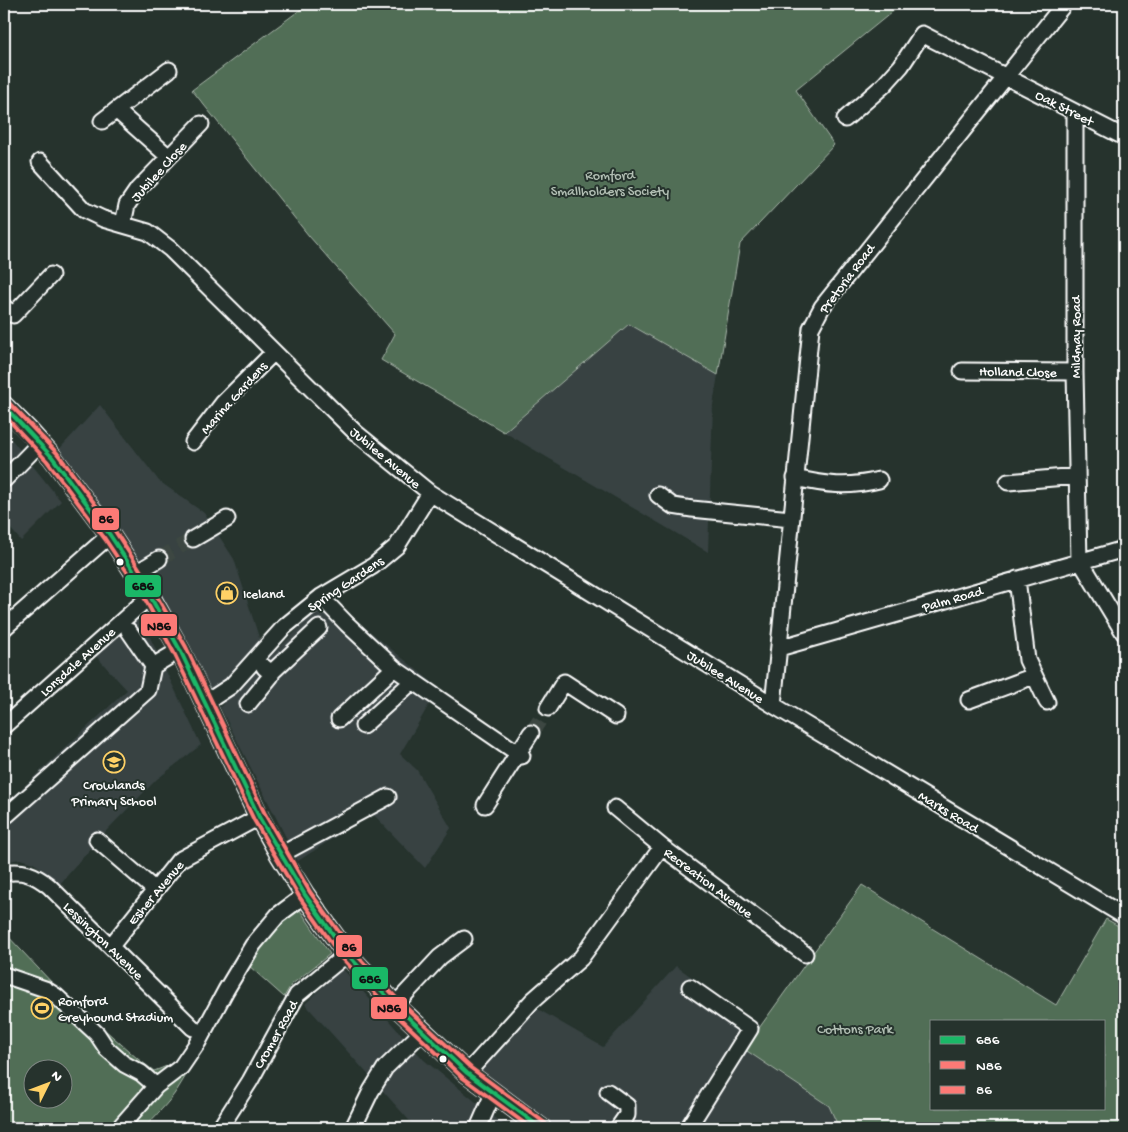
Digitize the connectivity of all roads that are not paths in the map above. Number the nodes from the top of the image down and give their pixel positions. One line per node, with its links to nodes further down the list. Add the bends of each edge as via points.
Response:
1 (1064, 4): 3 (street, Pretoria Road)
2 (169, 70): 4 (street)
3 (1006, 77): 5 (street, Oak Street); 6 (street, Oak Street, via 922,34 902,66); 22 (street, Pretoria Road, via 818,314 811,328)
4 (116, 110): 7 (street); 10 (street)
5 (1075, 112): 9 (street, Oak Street); 17 (street, Mildmay Road)
6 (845, 119)
7 (102, 121)
8 (201, 124): 10 (street, Jubilee Close)
9 (1124, 137)
10 (169, 157): 12 (street, Jubilee Close, via 127,205)
11 (40, 162): 12 (street, Jubilee Avenue, via 84,210)
12 (123, 224): 15 (street, Jubilee Avenue, via 148,232 170,249)
13 (51, 275): 14 (street, via 13,315)
14 (4, 307)
15 (274, 352): 19 (street, Marina Gardens, via 223,403); 26 (street, Jubilee Avenue, via 355,432)
16 (962, 371): 17 (street, Holland Close)
17 (1075, 372): 21 (street, Mildmay Road)
18 (4, 406): 20 (main road)
19 (193, 442)
20 (40, 444): 23 (street); 30 (main road)
21 (1076, 476): 25 (street); 34 (street, Mildmay Road)
22 (795, 478): 24 (street, via 827,485 860,485); 29 (street, Pretoria Road)
23 (4, 480)
24 (879, 480)
25 (1008, 482)
26 (430, 493): 38 (street, Spring Gardens, via 397,546 373,566); 55 (street, Jubilee Avenue)
27 (658, 495): 29 (street, via 673,506)
28 (227, 519): 31 (street)
29 (791, 519): 43 (street, Pretoria Road)
30 (110, 535): 35 (main road); 39 (street)
31 (193, 539)
32 (1124, 549): 34 (street, Palm Road)
33 (159, 560): 35 (street)
34 (1080, 562): 36 (street, Palm Road); 42 (street, Mildmay Road)
35 (136, 573): 37 (main road)
36 (1016, 579): 43 (street, Palm Road); 49 (street, via 1027,660)
37 (150, 596): 44 (main road); 59 (street, Lonsdale Avenue)
38 (321, 597): 45 (street, Spring Gardens, via 284,627); 47 (street)
39 (4, 628)
40 (319, 628): 48 (street)
41 (129, 631): 46 (street)
42 (1124, 633)
43 (779, 648): 55 (street, Pretoria Road)
44 (180, 650): 46 (street); 52 (main road)
45 (254, 660): 48 (street); 52 (street, Spring Gardens, via 231,686)
46 (153, 666): 66 (street, via 148,690)
47 (394, 668): 50 (street); 58 (street)
48 (271, 673): 54 (street)
49 (1034, 676): 51 (street); 53 (street)
50 (413, 681): 60 (street); 62 (street)
51 (969, 700)
52 (204, 702): 67 (main road)
53 (1047, 702)
54 (248, 704)
55 (773, 706): 74 (street, Marks Road)
56 (548, 708): 57 (street, via 564,682)
57 (616, 716)
58 (339, 719)
59 (4, 726)
60 (364, 726)
61 (531, 733): 62 (street)
62 (520, 754): 64 (street)
63 (388, 797): 70 (street)
64 (485, 805)
65 (614, 808): 69 (street, Recreation Avenue)
66 (7, 815)
67 (259, 817): 70 (main road); 72 (street, Esher Avenue, via 179,860)
68 (97, 840): 72 (street)
69 (662, 847): 78 (street, Recreation Avenue); 84 (street, via 581,958 532,1001)
70 (280, 855): 73 (main road)
71 (4, 873): 76 (street, Lessington Avenue, via 22,871 40,879)
72 (155, 890): 76 (street, Esher Avenue)
73 (305, 895): 77 (main road); 85 (street, via 278,914 267,927 250,950 181,1068)
74 (1124, 916)
75 (464, 939): 81 (street, via 440,957)
76 (111, 946): 82 (street, Lessington Avenue)
77 (347, 954): 81 (main road); 90 (street, Cromer Road, via 297,995)
78 (805, 954)
79 (4, 975): 85 (street, via 56,996 97,1034 107,1049)
80 (690, 987): 88 (street, via 750,1029)
81 (395, 1005): 83 (main road)
82 (193, 1028)
83 (422, 1032): 84 (main road); 91 (street, via 385,1068)
84 (467, 1073): 87 (main road)
85 (156, 1086): 89 (street)
86 (608, 1092): 94 (street, via 627,1106 628,1114)
87 (493, 1094): 92 (street); 93 (main road)
88 (691, 1127)
89 (119, 1128)
90 (220, 1128)
91 (353, 1128)
92 (478, 1128)
93 (541, 1128)
94 (618, 1128)

